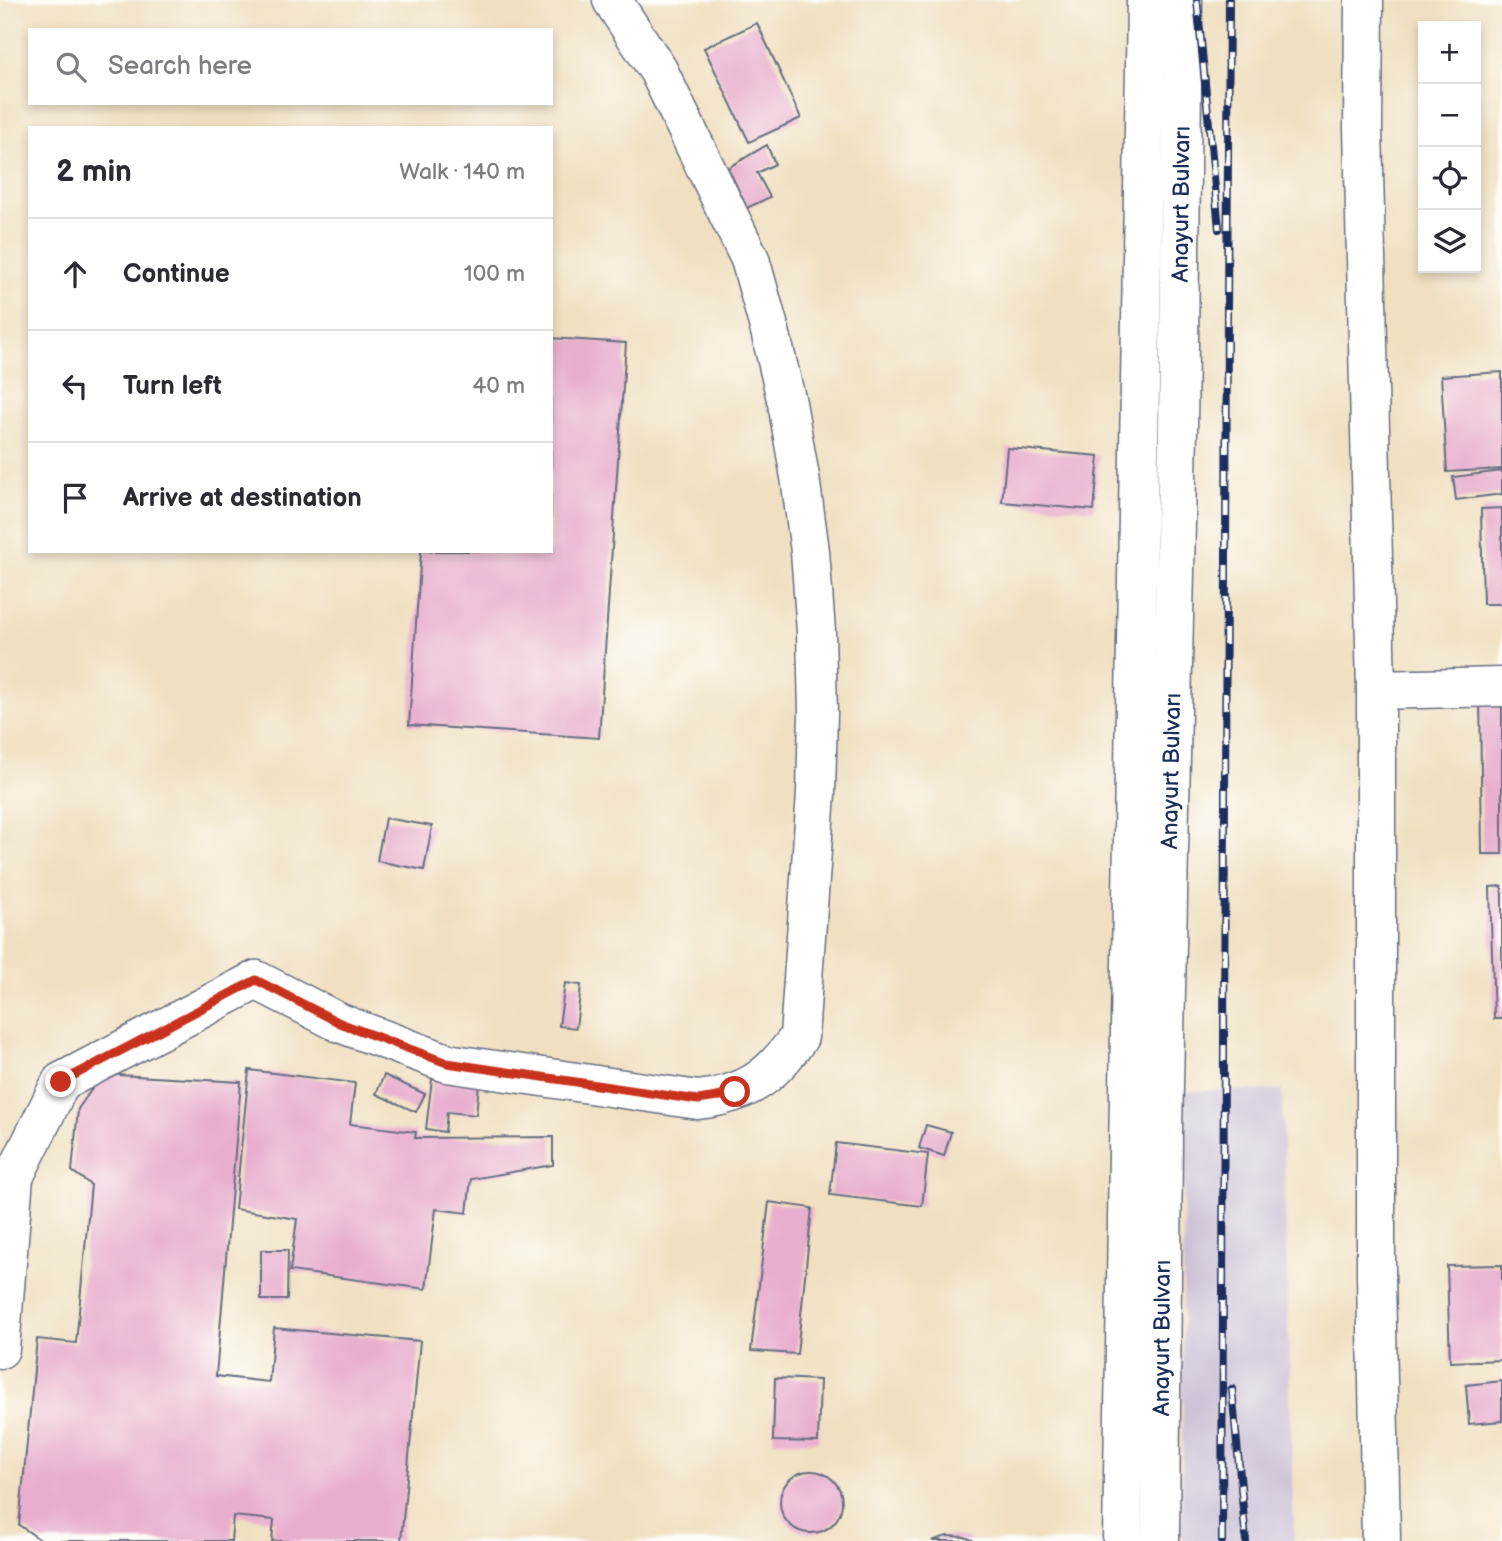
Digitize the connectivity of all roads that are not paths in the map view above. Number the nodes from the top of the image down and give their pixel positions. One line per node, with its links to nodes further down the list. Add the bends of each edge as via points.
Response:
1 (612, 0): 7 (main road, via 658,70 750,259 800,477 810,551 818,713 799,1037 769,1074 753,1084 698,1100 447,1063 340,1023 256,980 61,1082 14,1177)
2 (1146, 0): 8 (main road, Anayurt Bulvarı)
3 (1183, 0): 9 (main road, Anayurt Bulvarı)
4 (1364, 0): 6 (main road)
5 (1502, 687): 6 (main road)
6 (1376, 691): 10 (main road)
7 (0, 1349)
8 (1122, 1541)
9 (1160, 1541)
10 (1381, 1541)

